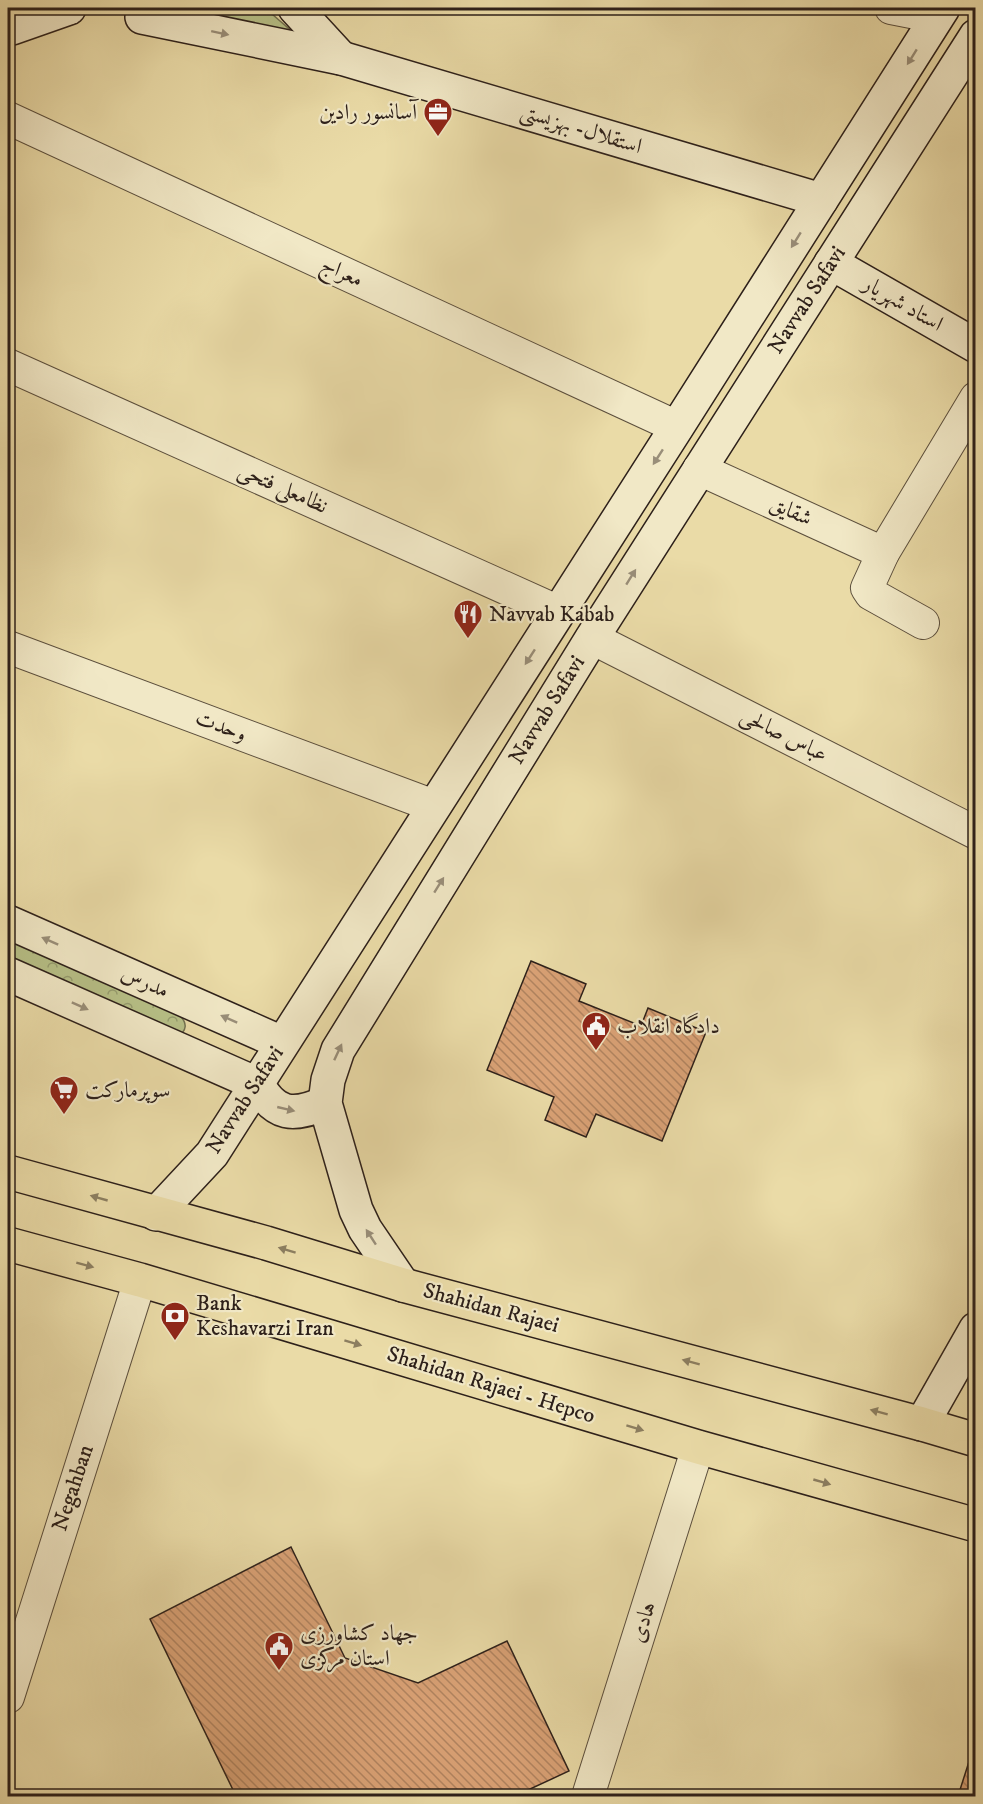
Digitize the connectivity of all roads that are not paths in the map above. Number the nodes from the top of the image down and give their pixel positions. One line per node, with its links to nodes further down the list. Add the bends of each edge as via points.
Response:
1 (69, 8): 7 (street)
2 (195, 8): 5 (street, via 169,17)
3 (295, 8): 9 (street)
4 (891, 8): 6 (street)
5 (130, 12): 9 (street, استقلال- بهزیستی, one-way to 9)
6 (940, 12): 12 (street, Navvab Safavi, one-way to 12)
7 (15, 24)
8 (975, 36): 10 (street, Navvab Safavi)
9 (341, 58): 12 (street, استقلال- بهزیستی)
10 (966, 72): 13 (street, Navvab Safavi)
11 (8, 118): 17 (street, معراج)
12 (821, 201): 17 (street, Navvab Safavi, one-way to 17)
13 (831, 262): 14 (street, استاد شهریار); 18 (street, Navvab Safavi)
14 (975, 346)
15 (8, 365): 20 (street, نظامعلی فتحی)
16 (975, 398): 19 (street)
17 (677, 427): 20 (street, Navvab Safavi, one-way to 20)
18 (699, 469): 19 (street, شقایق); 22 (street, Navvab Safavi, one-way to 18)
19 (884, 553): 21 (street, via 867,588)
20 (559, 612): 24 (street, Navvab Safavi, one-way to 24)
21 (923, 623)
22 (592, 638): 25 (street, عباس صالحی); 30 (street, Navvab Safavi, one-way to 22, via 327,1080 338,1050)
23 (8, 647): 24 (street, وحدت)
24 (434, 806): 28 (street, Navvab Safavi)
25 (975, 832)
26 (8, 922): 28 (street, مدرس, one-way to 26)
27 (8, 974): 29 (street, one-way to 29)
28 (282, 1043): 29 (street, Navvab Safavi)
29 (257, 1084): 30 (street, one-way to 30, via 273,1106 289,1111 307,1111); 32 (street, Navvab Safavi, via 212,1154)
30 (326, 1103): 35 (street, Navvab Safavi, one-way to 30, via 356,1210)
31 (8, 1172): 32 (main road, Shahidan Rajaei, one-way to 31)
32 (156, 1214): 35 (main road, Shahidan Rajaei, one-way to 32)
33 (8, 1244): 34 (main road, Shahidan Rajaei - Hepco, one-way to 34)
34 (140, 1280): 39 (main road, Shahidan Rajaei - Hepco, one-way to 39); 41 (street, Negahban)
35 (403, 1285): 37 (main road, Shahidan Rajaei, one-way to 35)
36 (975, 1329): 37 (street)
37 (922, 1424): 38 (main road, Shahidan Rajaei)
38 (975, 1440)
39 (698, 1448): 40 (main road, Shahidan Rajaei - Hepco, one-way to 40); 42 (street, هادی)
40 (970, 1518)
41 (8, 1696)
42 (588, 1797)

